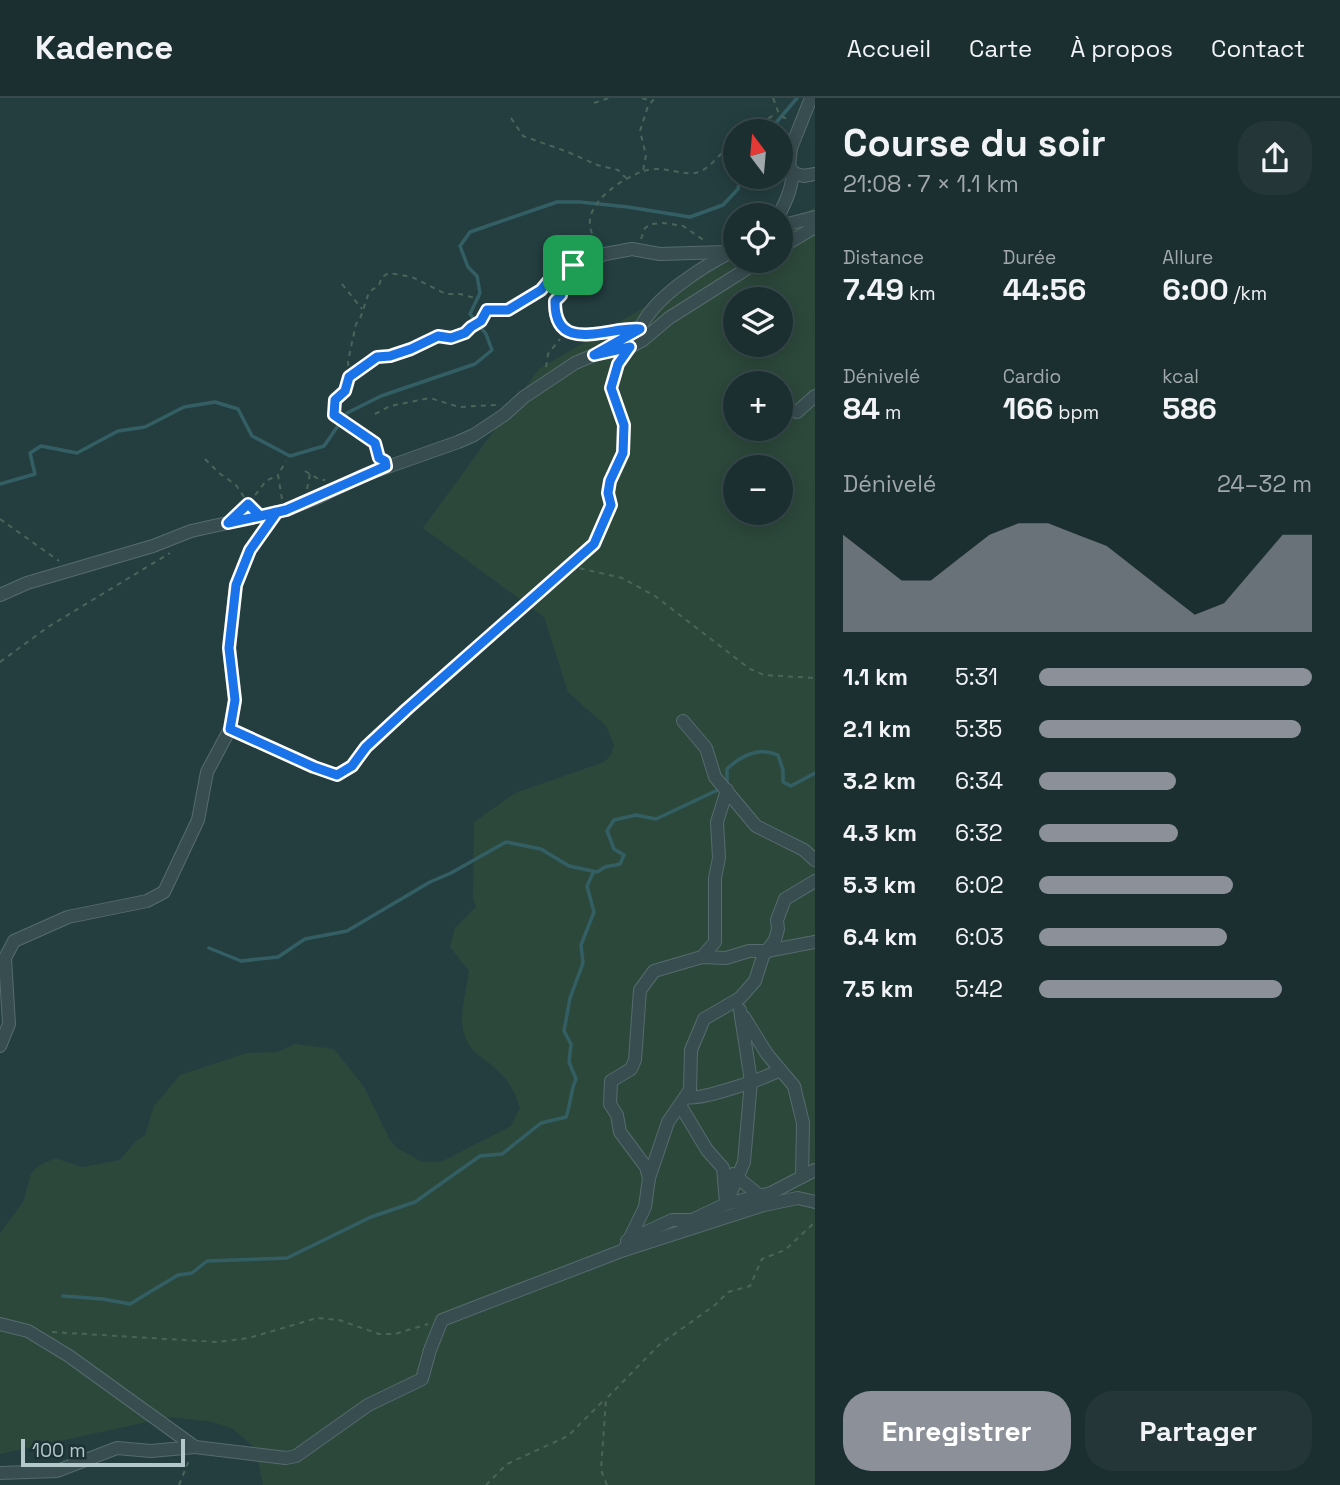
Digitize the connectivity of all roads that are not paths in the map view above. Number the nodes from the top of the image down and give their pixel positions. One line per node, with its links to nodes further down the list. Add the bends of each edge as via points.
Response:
1 (811, 98): 2 (street)
2 (793, 143)
3 (793, 170): 4 (street, via 804,176)
4 (815, 174)
5 (815, 217): 6 (street)
6 (793, 223)
7 (815, 227): 8 (street)
8 (793, 240)
9 (723, 252): 11 (street, via 660,254 632,249)
10 (723, 257): 15 (street, via 684,280 652,309)
11 (573, 265): 13 (street, via 555,273 541,290); 15 (street, via 565,272 561,295 555,301 555,316 563,328 592,335)
12 (740, 273): 14 (street)
13 (508, 310)
14 (669, 318): 15 (street); 16 (street, via 630,347)
15 (640, 329): 16 (street)
16 (594, 355): 19 (street, via 575,363 474,435)
17 (815, 396): 18 (street)
18 (797, 412)
19 (281, 511): 20 (street, via 214,524); 29 (street, via 250,550 236,585 229,648 235,700 230,729 207,772 198,820 164,892 147,901 68,917 14,941 5,958 9,1024)
20 (0, 595)
21 (683, 720): 22 (street, via 706,748 715,776)
22 (727, 790): 23 (street, via 755,826); 27 (street, via 717,822 715,942)
23 (815, 860)
24 (815, 881): 26 (street, via 785,900 775,940)
25 (815, 942): 26 (street)
26 (767, 951): 27 (street); 28 (street, via 755,981)
27 (702, 957): 37 (street, via 654,971 640,989 635,1060 631,1069 611,1081 610,1104 620,1132)
28 (737, 1006): 30 (street); 31 (street); 32 (street, via 704,1018 691,1049 690,1090)
29 (0, 1046)
30 (780, 1070): 31 (street); 36 (street, via 794,1086 803,1123)
31 (751, 1081): 32 (street); 35 (street, via 744,1163)
32 (683, 1101): 33 (street, via 707,1150); 37 (street, via 668,1122)
33 (723, 1170): 35 (street); 40 (street)
34 (815, 1170): 36 (street)
35 (738, 1177): 38 (street); 40 (street)
36 (802, 1177): 38 (street)
37 (649, 1178): 41 (street, via 645,1207)
38 (760, 1196): 40 (street)
39 (815, 1202): 41 (street, via 798,1198 764,1205)
40 (726, 1204): 41 (street, via 692,1220 672,1220)
41 (626, 1246): 43 (street, via 442,1320 422,1379 369,1405 296,1455 286,1458)
42 (0, 1324): 43 (street, via 28,1331 69,1356)
43 (195, 1447): 44 (street, via 117,1448 57,1471)
44 (0, 1473)

